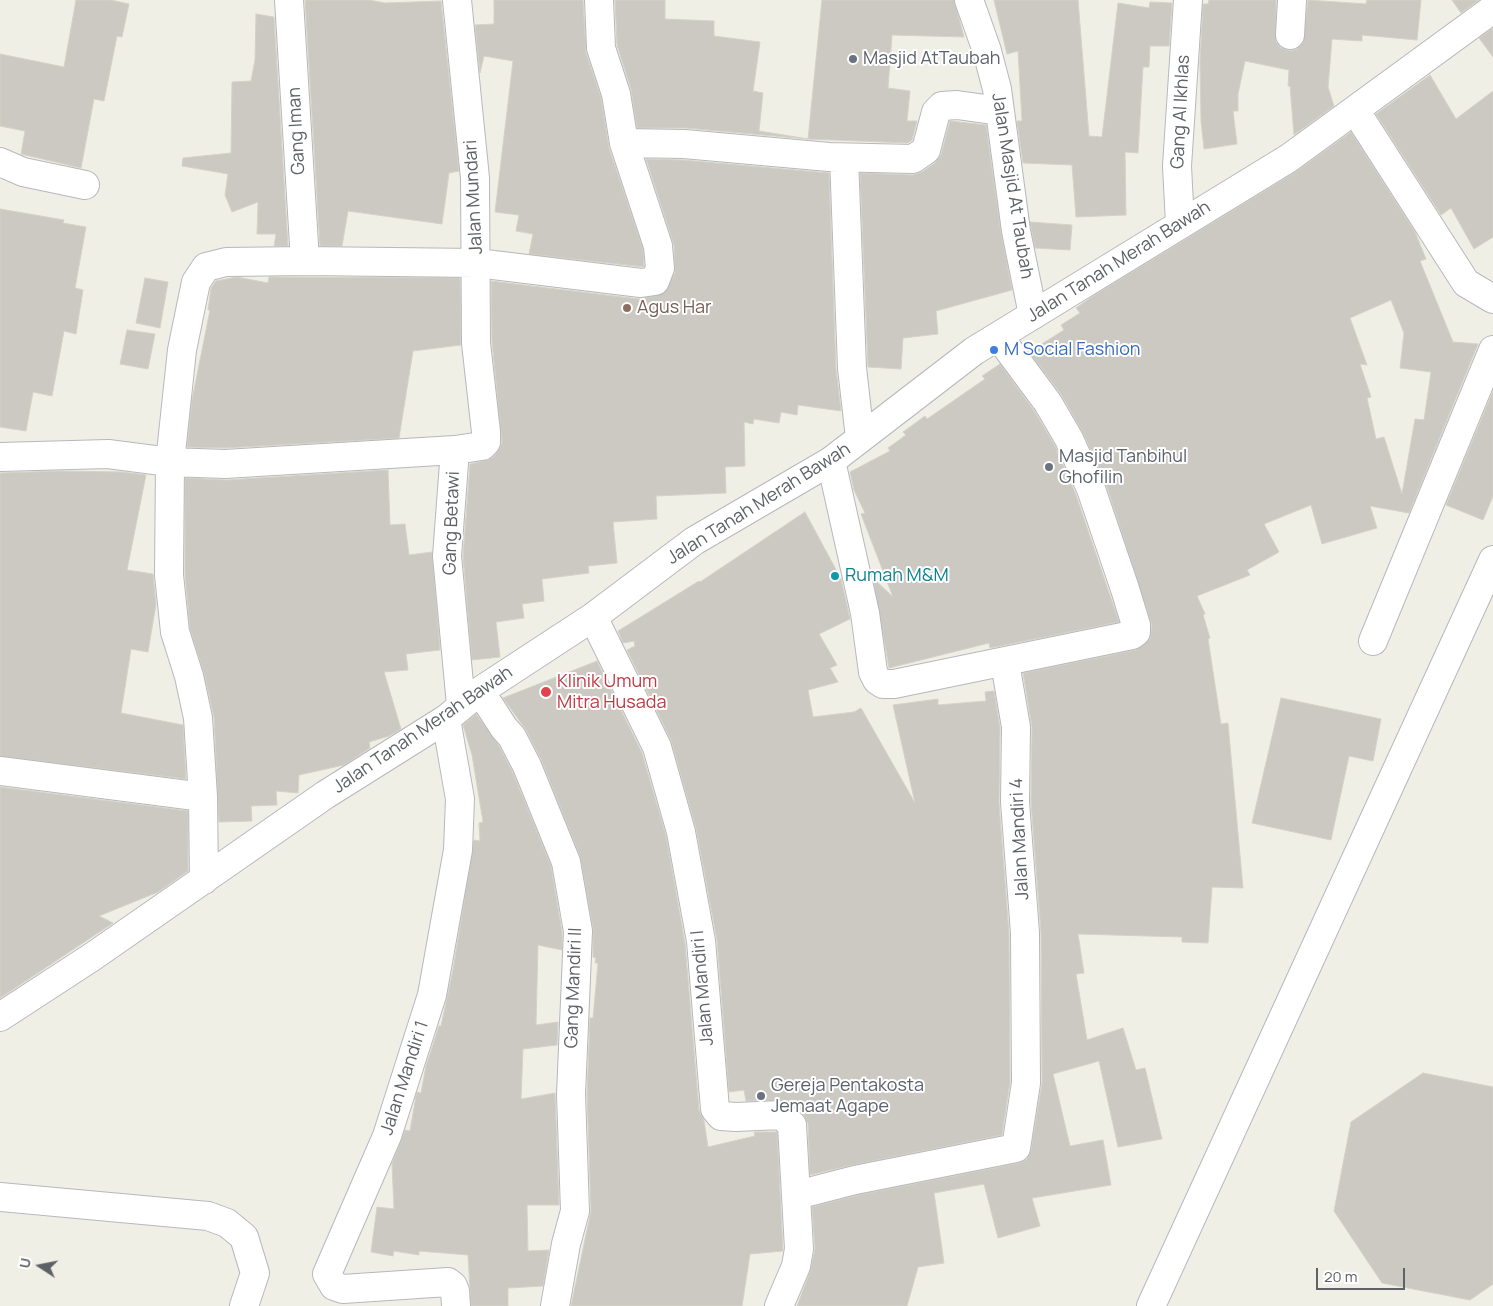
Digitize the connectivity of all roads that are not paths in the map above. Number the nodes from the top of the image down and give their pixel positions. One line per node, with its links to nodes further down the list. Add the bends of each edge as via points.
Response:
1 (289, 0): 16 (street, Gang Iman)
2 (457, 0): 17 (street, Jalan Mundari, via 475,178)
3 (598, 0): 11 (street, via 601,48 616,94)
4 (968, 0): 10 (street, Jalan Masjid At Taubah, via 987,51)
5 (1188, 0): 15 (street, Gang Al Ikhlas, via 1177,166)
6 (1292, 0): 8 (street)
7 (1493, 9): 9 (street, Jalan Tanah Merah Bawah)
8 (1290, 35)
9 (1355, 110): 15 (street, Jalan Tanah Merah Bawah, via 1289,158); 18 (street, via 1466,283)
10 (1000, 111): 12 (street, via 942,106 936,112 926,150 920,156); 19 (street, Jalan Masjid At Taubah, via 1016,231)
11 (624, 143): 12 (street, via 684,144); 17 (street, via 658,246 660,268 655,281)
12 (844, 158): 23 (street, via 852,368)
13 (0, 162): 14 (street, via 22,172)
14 (85, 184)
15 (1180, 224): 19 (street, Jalan Tanah Merah Bawah)
16 (305, 261): 17 (street); 27 (street, via 226,262 206,267 196,282 182,350)
17 (477, 263): 22 (street, Jalan Mundari, via 476,343)
18 (1493, 299)
19 (1033, 315): 20 (street, Jalan Tanah Merah Bawah)
20 (998, 336): 23 (street, Jalan Tanah Merah Bawah); 31 (street, via 1048,403 1069,439 1091,489 1136,625 1136,632 1132,635)
21 (1493, 350): 30 (street)
22 (481, 395): 24 (street, Gang Betawi, via 486,442 482,446)
23 (860, 438): 26 (street, Jalan Tanah Merah Bawah)
24 (455, 450): 27 (street, via 225,464); 32 (street, Gang Betawi, via 447,556)
25 (0, 457): 27 (street, via 108,454)
26 (831, 461): 29 (street, Jalan Tanah Merah Bawah, via 694,541); 31 (street, via 877,680 883,684 894,684)
27 (170, 462): 34 (street, via 169,576 174,632 189,676 198,718)
28 (1493, 560): 43 (street)
29 (593, 617): 32 (street, Jalan Tanah Merah Bawah); 37 (street, Jalan Mandiri I, via 657,747 681,832 701,941 715,1109 721,1116 781,1115 787,1119 792,1125)
30 (1373, 641)
31 (1005, 663): 37 (street, Jalan Mandiri 4, via 1016,727 1015,802 1025,934 1026,1084 1016,1148)
32 (463, 705): 35 (street, Jalan Tanah Merah Bawah, via 325,795); 40 (street, Jalan Mandiri 1, via 458,850 432,995 387,1136 327,1274 334,1286 343,1289 448,1282 455,1291); 41 (street, Gang Mandiri II, via 504,728 527,766 566,862 578,931 571,1094 575,1211)
33 (0, 771): 34 (street)
34 (203, 797): 35 (street)
35 (204, 880): 36 (street, Jalan Tanah Merah Bawah)
36 (0, 1017)
37 (797, 1194): 42 (street, Jalan Mandiri I, via 799,1249 796,1266)
38 (0, 1197): 39 (street, via 208,1216 228,1223 244,1238 255,1273)
39 (244, 1306)
40 (456, 1306)
41 (555, 1306)
42 (779, 1306)
43 (1151, 1306)

